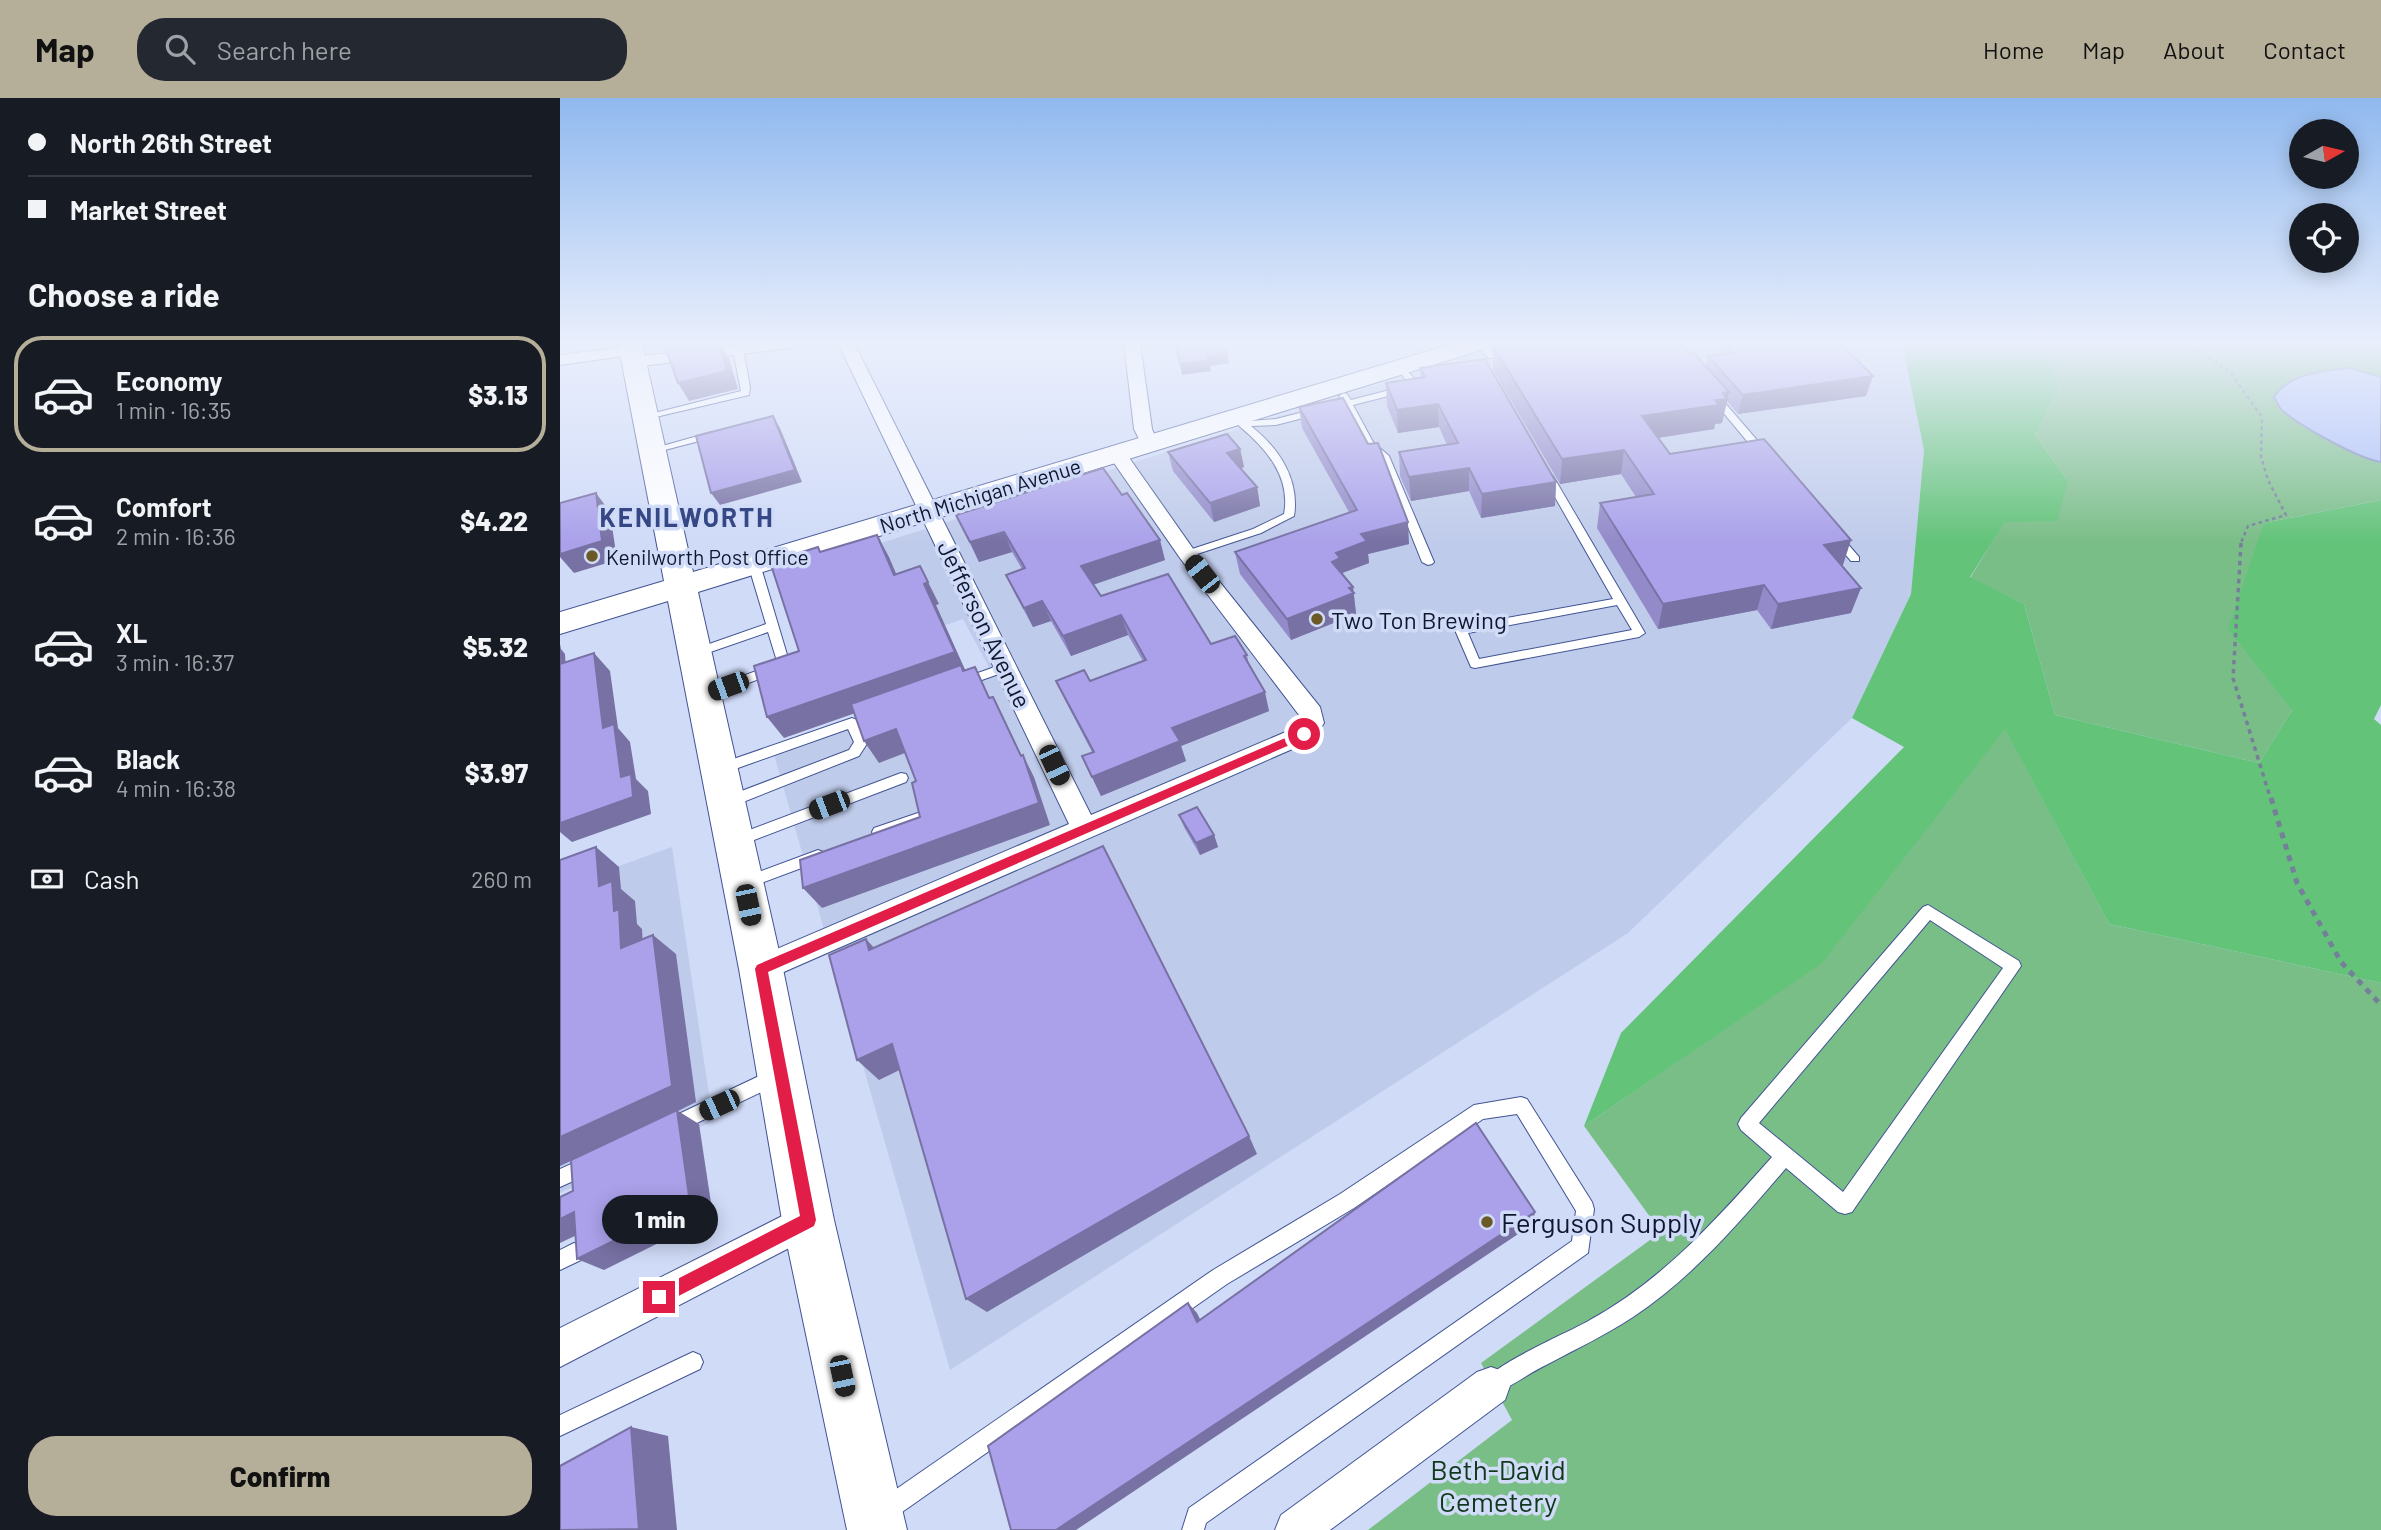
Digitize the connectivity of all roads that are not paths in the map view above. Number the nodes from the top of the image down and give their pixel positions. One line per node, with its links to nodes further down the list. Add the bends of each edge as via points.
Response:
1 (644, 410): 8 (main road)
2 (679, 410): 8 (lane)
3 (879, 410): 16 (street, Jefferson Avenue)
4 (1141, 410): 11 (street)
5 (1280, 410): 9 (main road, North Michigan Avenue)
6 (1351, 410): 20 (lane, via 1369,444 1384,456)
7 (1726, 410): 14 (lane)
8 (646, 418): 12 (main road)
9 (1236, 421): 11 (main road, North Michigan Avenue); 18 (lane, via 1259,436 1278,458 1293,503 1289,516)
10 (717, 434): 12 (lane)
11 (1149, 443): 13 (main road, North Michigan Avenue)
12 (653, 450): 22 (main road)
13 (1116, 453): 16 (main road, North Michigan Avenue); 18 (street)
14 (1775, 466)
15 (1544, 471): 23 (lane)
16 (929, 512): 21 (main road, North Michigan Avenue); 27 (street, Jefferson Avenue)
17 (1828, 528): 19 (lane)
18 (1187, 554): 33 (street, via 1311,713 1312,723 1304,734)
19 (1855, 559)
20 (1428, 562)
21 (754, 564): 22 (main road, North Michigan Avenue); 25 (lane)
22 (682, 586): 24 (main road, North Michigan Avenue); 26 (main road)
23 (1620, 601): 23 (lane, via 1581,608 1461,630 1475,664 1639,633)
24 (560, 623)
25 (772, 626): 26 (lane); 29 (lane, via 782,657 777,668)
26 (696, 653): 29 (main road)
27 (1006, 667): 28 (lane); 33 (street, Jefferson Avenue)
28 (955, 685)
29 (704, 695): 31 (main road)
30 (901, 778): 35 (lane)
31 (723, 786): 31 (lane, via 859,721 861,742 854,753); 35 (main road)
32 (918, 818): 34 (lane)
33 (1085, 830): 38 (street)
34 (868, 836)
35 (734, 841): 37 (main road)
36 (831, 851): 37 (lane)
37 (744, 884): 38 (main road)
38 (761, 969): 39 (main road)
39 (782, 1074): 40 (lane); 44 (main road)
40 (657, 1133)
41 (609, 1156): 43 (lane)
42 (1785, 1156): 42 (lane, via 1747,1124 1928,911 2013,965 1845,1205); 47 (lane, via 1702,1247 1654,1290 1595,1329 1518,1366)
43 (560, 1178)
44 (808, 1220): 45 (street); 49 (main road)
45 (560, 1348)
46 (693, 1362): 48 (lane)
47 (1491, 1386): 51 (street)
48 (560, 1426)
49 (875, 1524): 50 (lane, via 1220,1278 1347,1201 1480,1111 1521,1105 1585,1209 1581,1246 1197,1516)
50 (1193, 1530)
51 (1296, 1530)

